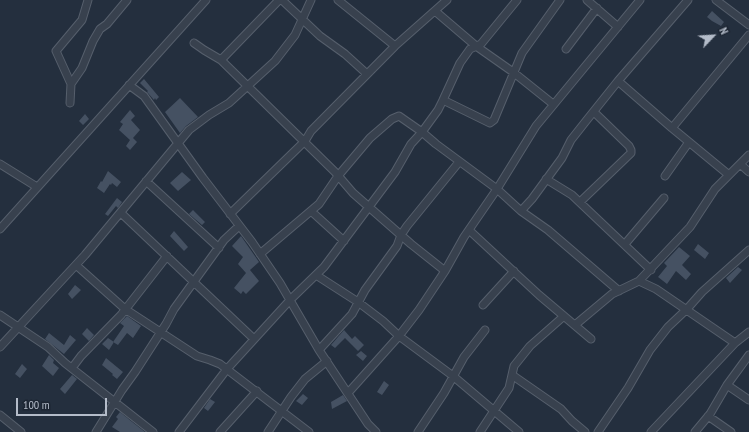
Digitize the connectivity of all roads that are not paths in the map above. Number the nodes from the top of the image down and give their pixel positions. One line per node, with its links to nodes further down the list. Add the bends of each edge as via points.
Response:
1 (88, 0): 29 (street, via 82,20 56,51)
2 (127, 0): 29 (street, via 100,29)
3 (206, 0): 30 (street)
4 (279, 0): 25 (street)
5 (282, 0): 17 (street)
6 (312, 0): 17 (street)
7 (338, 0): 22 (street)
8 (447, 0): 16 (street)
9 (517, 0): 23 (street, via 481,44)
10 (560, 0): 26 (street, via 522,53)
11 (587, 0): 15 (street)
12 (640, 0): 19 (street)
13 (716, 0): 18 (street)
14 (686, 1): 28 (street)
15 (597, 8): 19 (street); 24 (street)
16 (435, 11): 22 (street); 23 (street)
17 (303, 19): 27 (street); 31 (street, via 295,35 275,61)
18 (749, 25)
19 (618, 27): 34 (street)
20 (749, 35): 36 (street)
21 (194, 43): 25 (street)
22 (395, 46): 27 (street)
23 (476, 46): 26 (street); 32 (street, via 470,49 460,63)
24 (566, 49)
25 (221, 60): 31 (street)
26 (513, 72): 32 (street, via 494,120 490,123); 34 (street)
27 (367, 74): 38 (street)
28 (618, 81): 35 (street); 36 (street)
29 (72, 84): 33 (street)
30 (129, 85): 40 (street, via 144,96); 51 (street)
31 (248, 86): 38 (street); 40 (street, via 229,103 189,130)
32 (443, 100): 37 (street)
33 (70, 103)
34 (553, 104): 52 (street, via 536,126)
35 (594, 112): 49 (street, via 571,140 562,158); 54 (street, via 632,150)
36 (672, 128): 39 (street)
37 (422, 132): 42 (street); 47 (street, via 399,116 392,119 370,138); 55 (street)
38 (304, 141): 47 (street); 59 (street)
39 (689, 142): 46 (street); 48 (street)
40 (178, 144): 50 (street); 59 (street)
41 (749, 154): 44 (street)
42 (459, 162): 52 (street); 63 (street)
43 (0, 164): 51 (street)
44 (740, 164): 45 (street); 46 (street)
45 (749, 172)
46 (729, 175): 71 (street, via 715,189 690,227)
47 (338, 176): 55 (street); 56 (street, via 329,192)
48 (665, 176)
49 (546, 179): 54 (street); 57 (street)
50 (146, 182): 58 (street); 66 (street)
51 (37, 187): 61 (street)
52 (497, 189): 57 (street); 62 (street)
53 (664, 198): 65 (street)
54 (580, 202): 65 (street)
55 (368, 207): 63 (street); 64 (street)
56 (311, 211): 64 (street); 68 (street)
57 (521, 211): 77 (street, via 548,230)
58 (121, 213): 69 (street); 70 (street)
59 (230, 214): 60 (street)
60 (239, 226): 66 (street); 68 (street)
61 (0, 229)
62 (469, 230): 72 (street); 73 (street)
63 (401, 235): 72 (street); 79 (street, via 397,246)
64 (344, 241): 74 (street)
65 (625, 244): 71 (street)
66 (219, 248): 76 (street)
67 (749, 250): 82 (street)
68 (260, 254): 78 (street)
69 (167, 256): 76 (street); 81 (street)
70 (76, 265): 81 (street); 86 (street)
71 (651, 270): 75 (street)
72 (445, 271): 90 (street)
73 (514, 271): 80 (street); 84 (street)
74 (316, 275): 78 (street); 79 (street)
75 (639, 281): 77 (street); 82 (street)
76 (194, 282): 88 (street); 91 (street)
77 (619, 291): 85 (street)
78 (290, 300): 91 (street); 95 (street)
79 (358, 302): 90 (street); 95 (street, via 352,314)
80 (483, 305)
81 (124, 309): 88 (street); 98 (street)
82 (687, 309): 93 (street); 123 (street, via 668,327 650,350)
83 (0, 315): 86 (street)
84 (564, 316): 85 (street); 100 (street, via 530,346 514,366)
85 (575, 325): 92 (street)
86 (18, 327): 94 (street); 98 (street)
87 (485, 330): 101 (street)
88 (160, 332): 99 (street, via 197,356); 106 (street)
89 (749, 332): 93 (street)
90 (399, 336): 101 (street); 104 (street)
91 (254, 339): 99 (street)
92 (591, 339)
93 (735, 343): 124 (street)
94 (0, 347)
95 (319, 350): 97 (street)
96 (749, 355): 102 (street)
97 (326, 360): 104 (street); 107 (street, via 305,379)
98 (72, 368): 106 (street)
99 (227, 369): 103 (street); 114 (street)
100 (512, 374): 108 (street, via 509,388); 122 (street, via 560,409)
101 (453, 376): 108 (street); 119 (street)
102 (727, 384): 105 (street); 110 (street)
103 (257, 392): 107 (street); 115 (street)
104 (348, 393): 118 (street)
105 (749, 400)
106 (115, 402): 112 (street); 113 (street)
107 (281, 412): 116 (street); 117 (street)
108 (494, 412): 120 (street); 121 (street)
109 (0, 416): 111 (street)
110 (708, 416): 125 (street); 126 (street)
111 (21, 432)
112 (96, 432)
113 (153, 432)
114 (179, 432)
115 (220, 432)
116 (268, 432)
117 (309, 432)
118 (376, 432)
119 (418, 432)
120 (480, 432)
121 (519, 432)
122 (585, 432)
123 (598, 432)
124 (651, 432)
125 (696, 432)
126 (731, 432)

